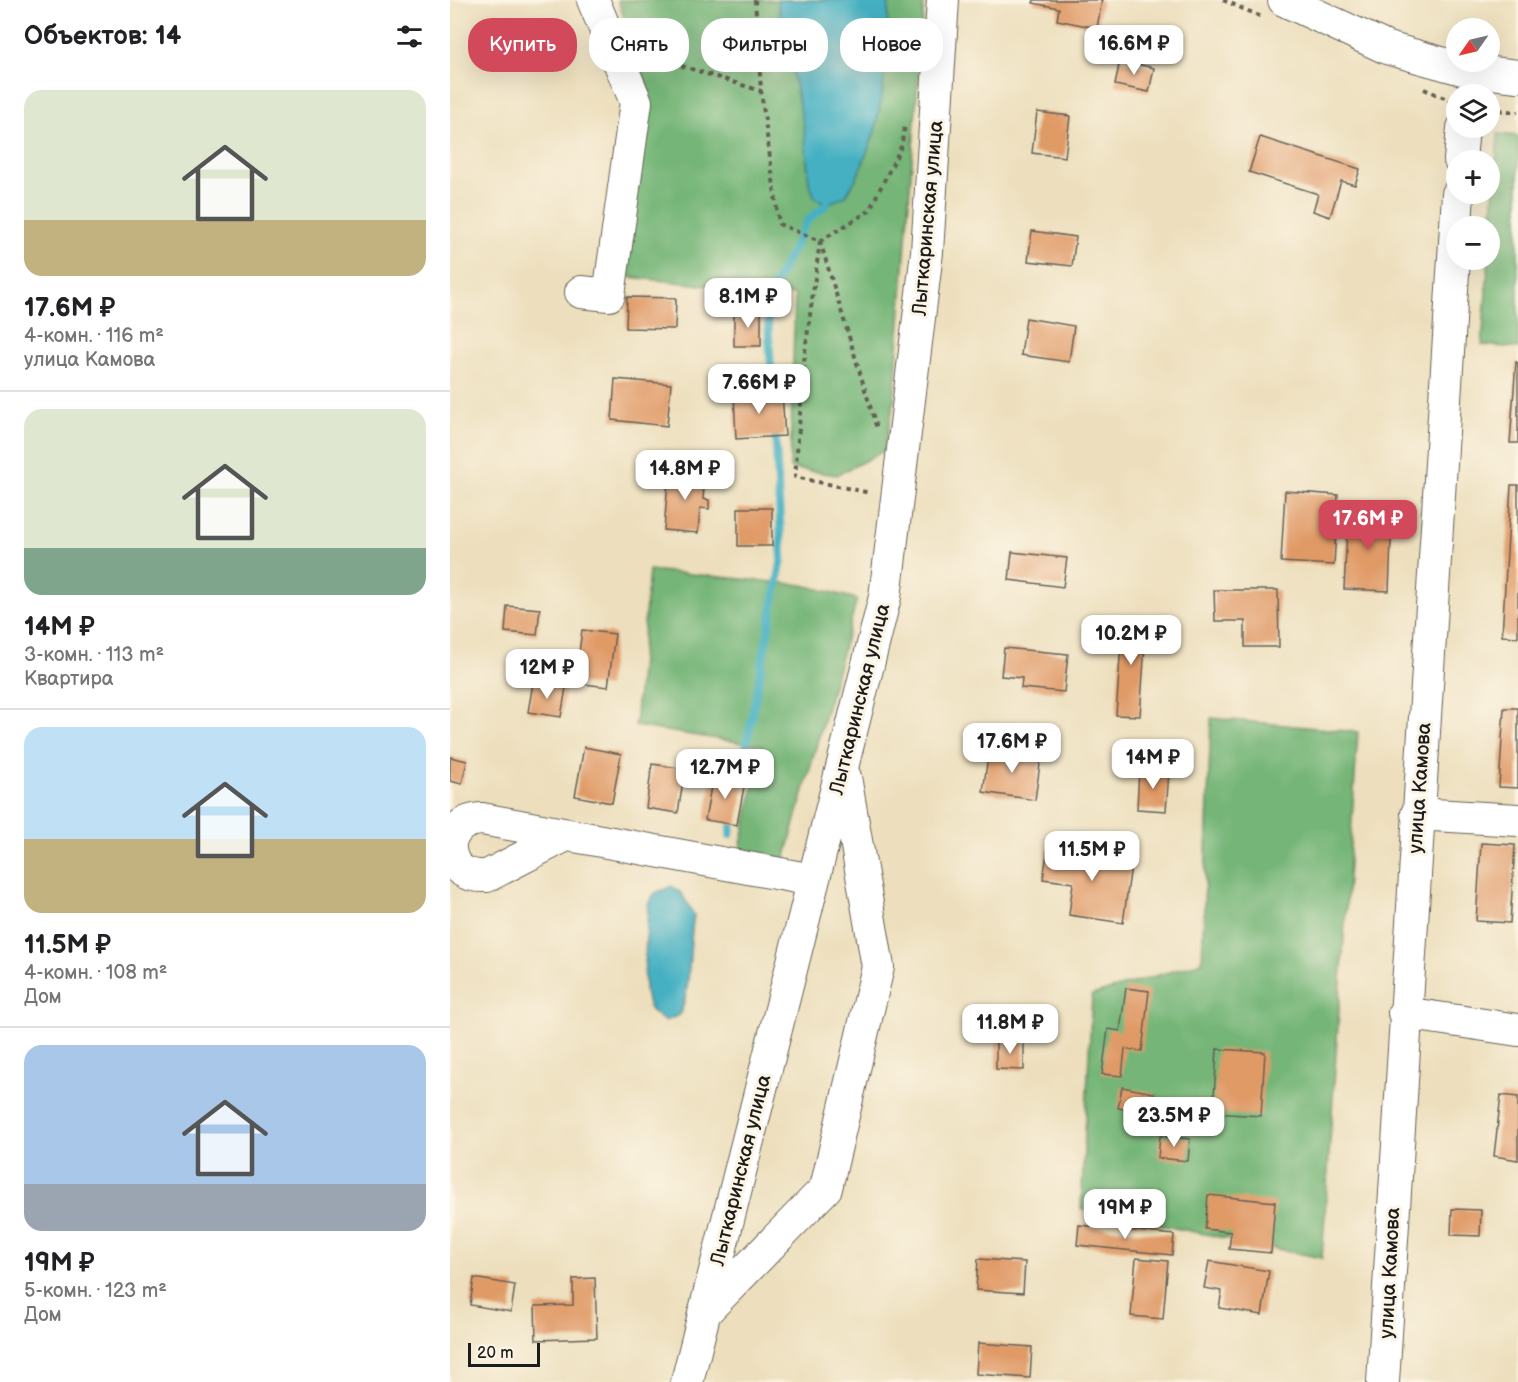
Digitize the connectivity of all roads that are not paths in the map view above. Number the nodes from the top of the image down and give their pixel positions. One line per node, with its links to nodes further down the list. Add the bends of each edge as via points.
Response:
1 (593, 0): 7 (street, via 636,102 609,295)
2 (943, 0): 8 (street, Лыткаринская улица, via 927,252 898,498 885,597)
3 (1284, 0): 5 (street)
4 (1518, 76): 5 (street)
5 (1465, 82)
6 (1457, 204): 9 (street, улица Камова)
7 (581, 292)
8 (843, 766): 14 (street, Лыткаринская улица); 17 (street, via 878,967 826,1188)
9 (1417, 814): 10 (street); 15 (street, улица Камова)
10 (1518, 820)
11 (567, 835): 12 (street, via 482,819 460,825); 13 (street, via 487,876 465,873 456,866); 14 (street)
12 (450, 843)
13 (450, 849)
14 (813, 880): 17 (street, Лыткаринская улица)
15 (1404, 1013): 16 (street); 19 (street, улица Камова)
16 (1518, 1030)
17 (703, 1314): 18 (street, Лыткаринская улица)
18 (687, 1382)
19 (1383, 1382)

